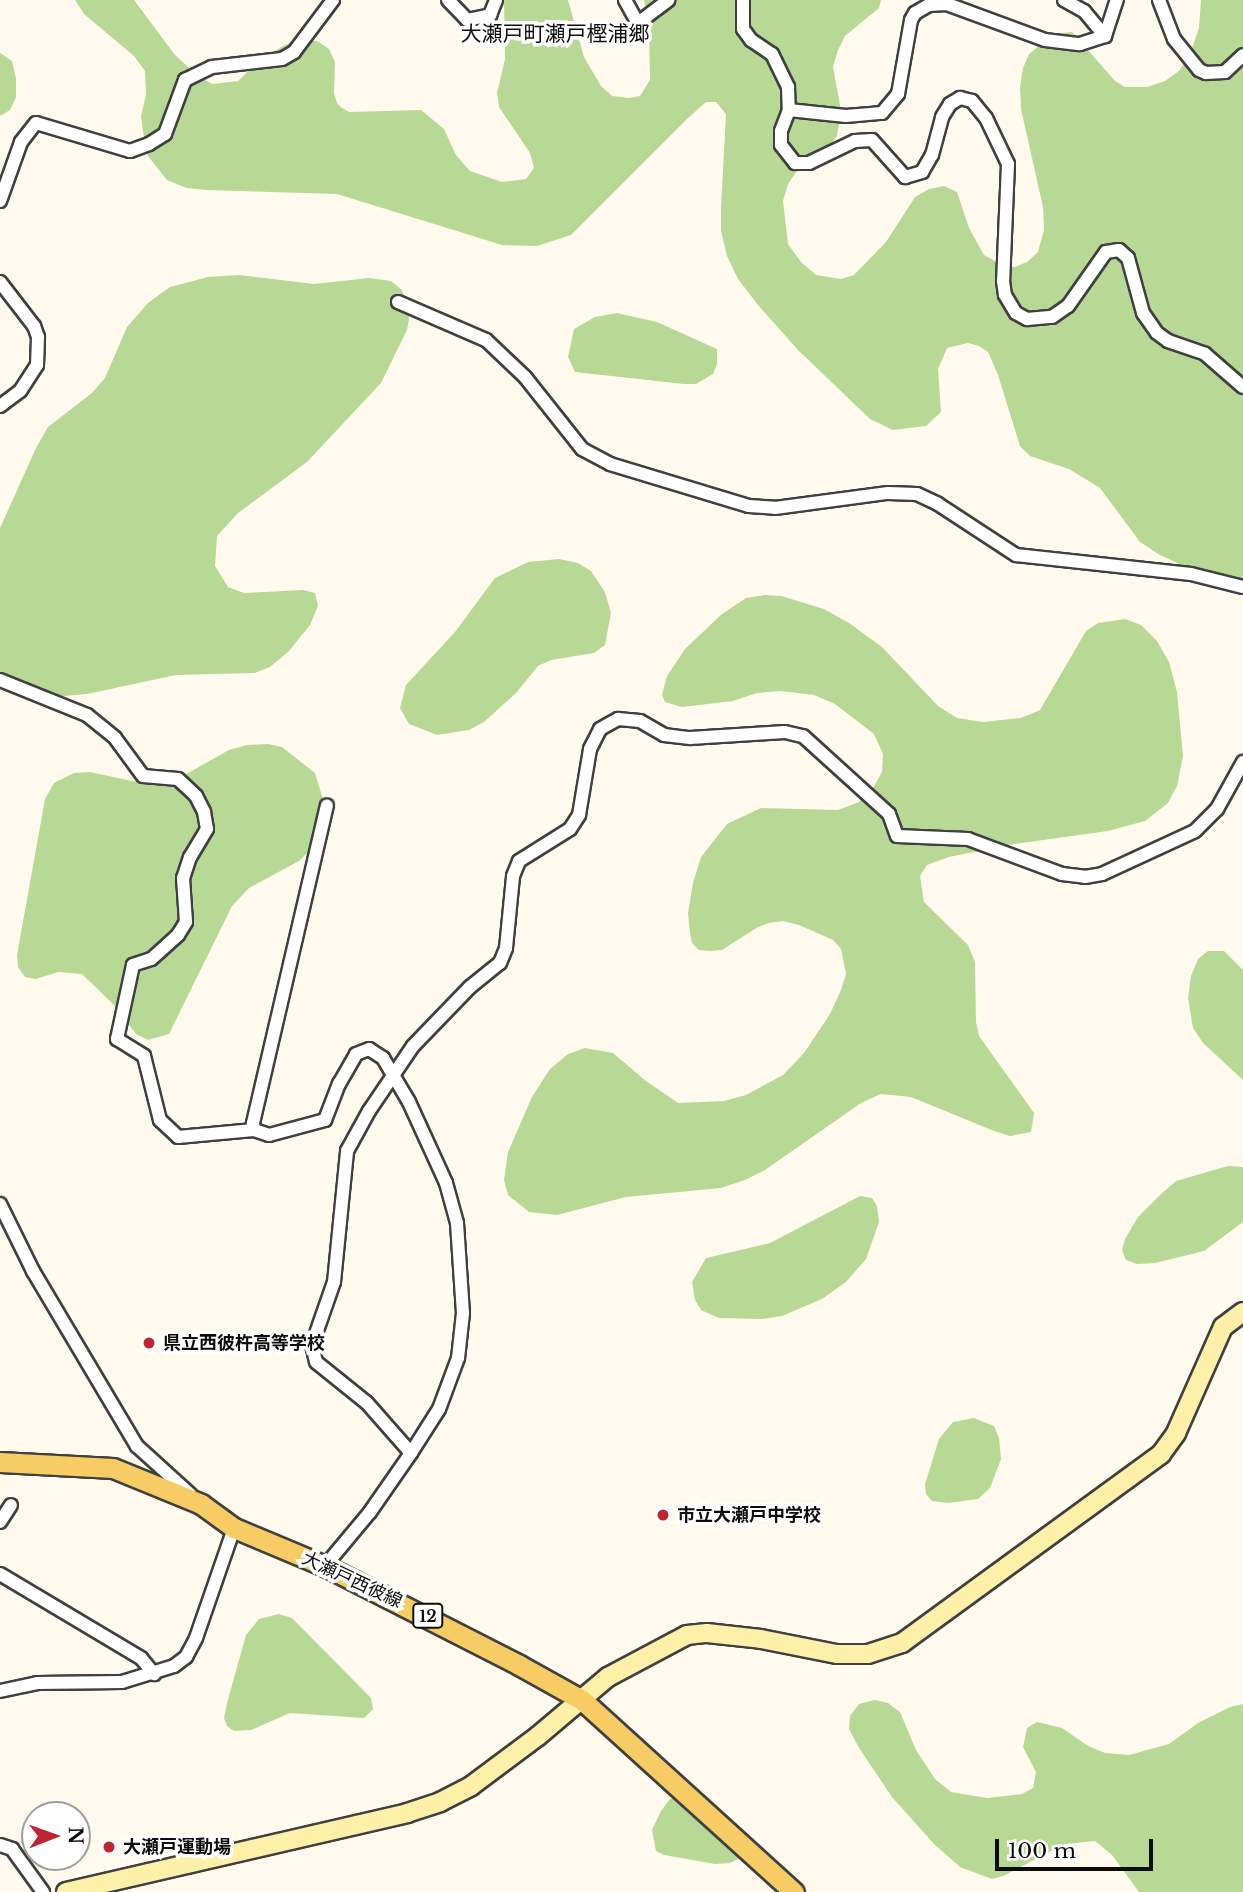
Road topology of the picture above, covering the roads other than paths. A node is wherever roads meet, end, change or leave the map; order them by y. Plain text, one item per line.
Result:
1 (333, 0) edge
2 (448, 0) edge
3 (496, 0) edge
4 (625, 0) edge
5 (668, 0) edge
6 (743, 0) edge
7 (1064, 0) edge
8 (1117, 0) edge
9 (1158, 0) edge
10 (1105, 36) junction
11 (1243, 55) edge
12 (789, 110) junction
13 (0, 201) edge
14 (0, 282) edge
15 (398, 302) dead end
16 (1243, 387) edge
17 (0, 406) edge
18 (1243, 587) edge
19 (0, 680) edge
20 (1243, 761) edge
21 (327, 804) dead end
22 (395, 1076) junction
23 (254, 1130) junction
24 (0, 1204) edge
25 (1243, 1312) edge
26 (411, 1453) junction
27 (0, 1462) edge
28 (201, 1504) junction
29 (11, 1505) dead end
30 (0, 1522) edge
31 (234, 1528) junction
32 (325, 1566) junction
33 (0, 1574) edge
34 (153, 1674) junction
35 (0, 1690) edge
36 (582, 1700) junction
37 (0, 1845) edge
38 (43, 1892) edge
39 (66, 1892) edge
40 (794, 1892) edge

1 - 13 street
2 - 3 street
4 - 5 street
6 - 12 street
7 - 10 street
8 - 10 street
9 - 11 street
10 - 12 street
12 - 16 street
14 - 17 street
15 - 18 street
19 - 23 street
20 - 22 street
21 - 23 street
22 - 23 street
22 - 26 street
22 - 26 street
24 - 28 street
25 - 36 street
26 - 32 street
27 - 28 main road, 大瀬戸西彼線 / 12
28 - 31 main road, 大瀬戸西彼線 / 12
29 - 30 street
31 - 32 main road, 大瀬戸西彼線 / 12
31 - 34 street
32 - 36 main road, 大瀬戸西彼線 / 12
33 - 34 street
34 - 35 street
36 - 39 street
36 - 40 main road, 大瀬戸西彼線 / 12
37 - 38 street

